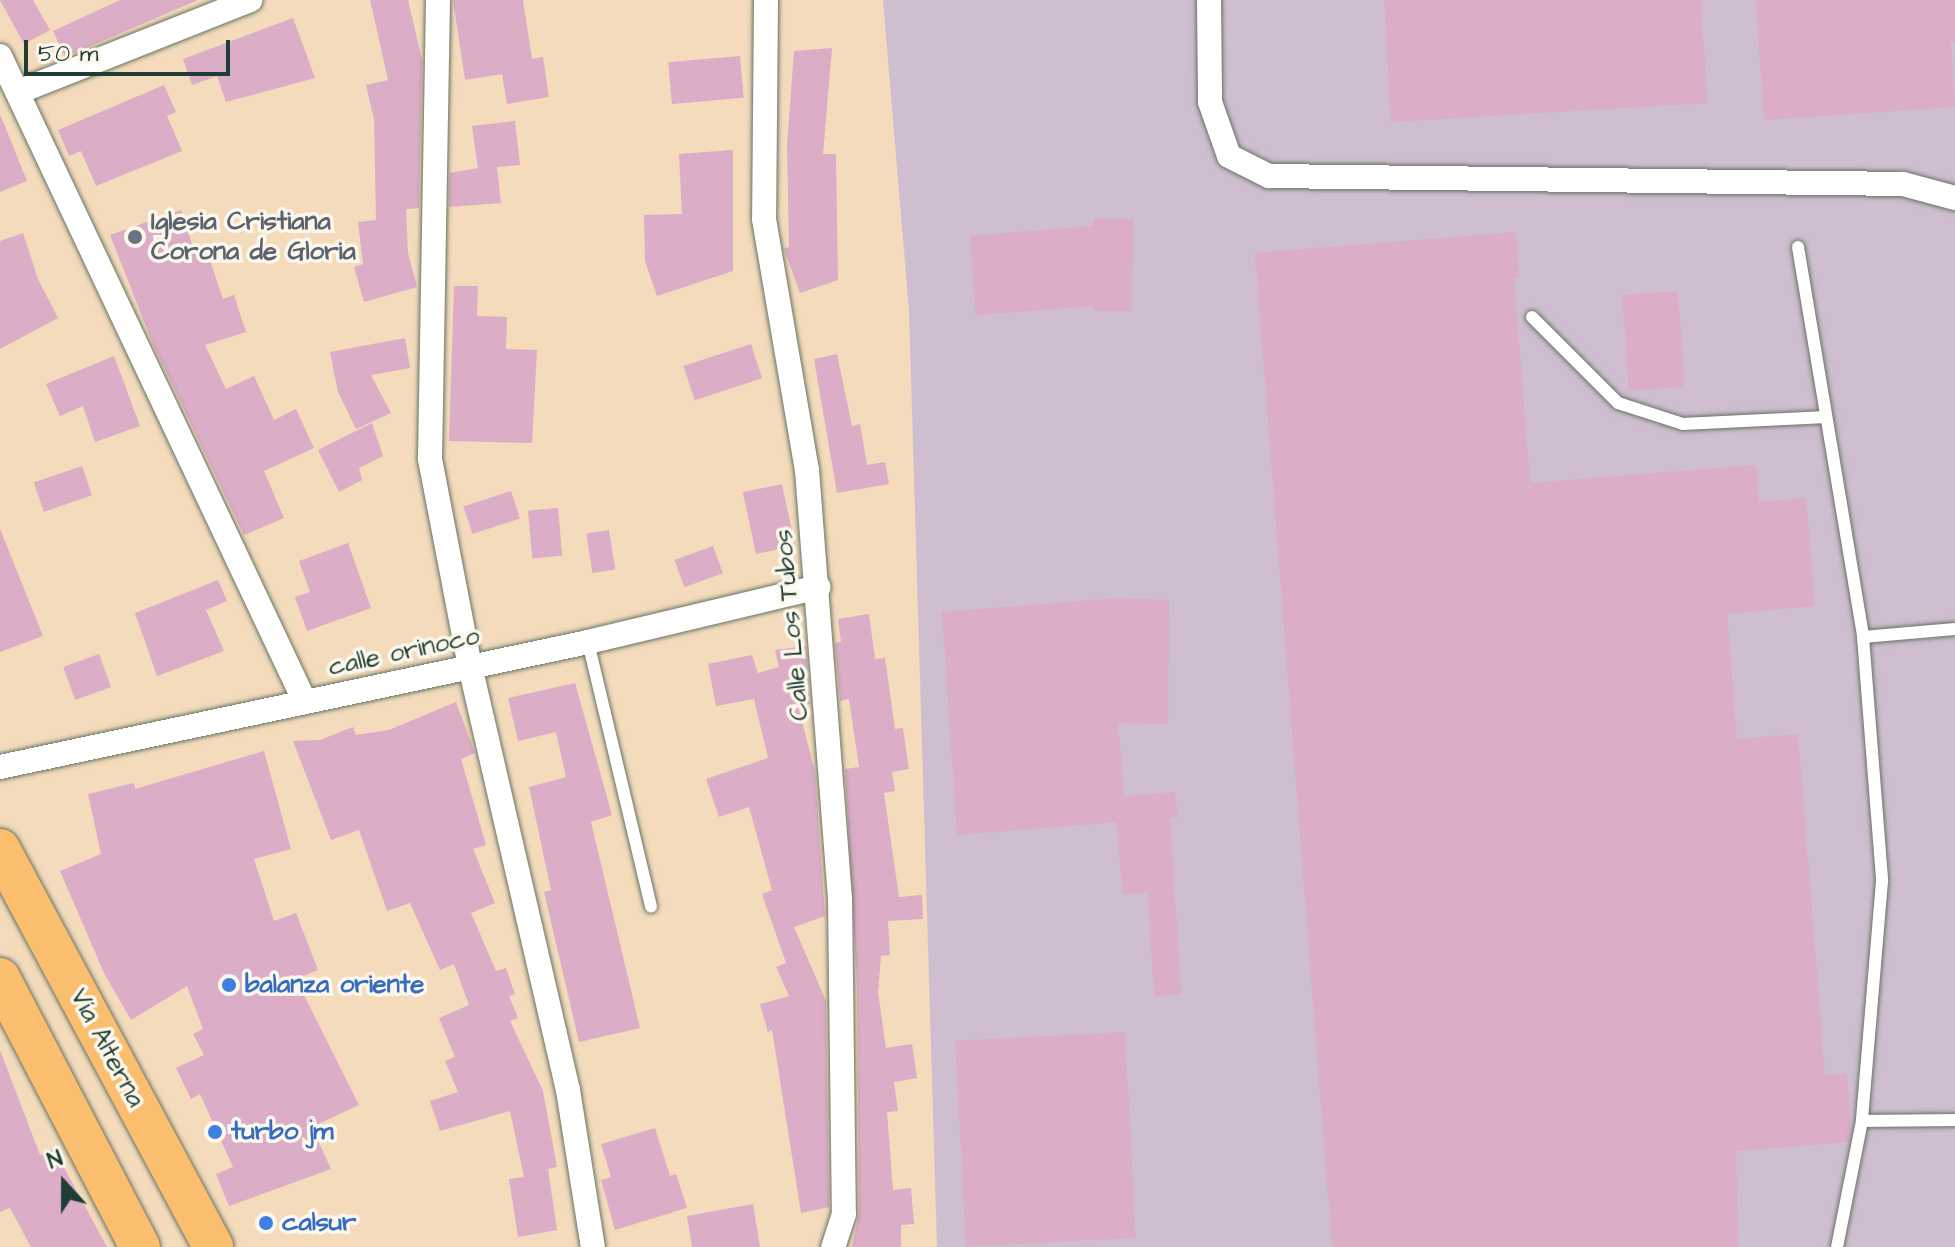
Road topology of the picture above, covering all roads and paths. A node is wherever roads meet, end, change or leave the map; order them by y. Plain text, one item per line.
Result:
1 (250, 0) edge
2 (438, 0) edge
3 (766, 0) edge
4 (1209, 0) edge
5 (0, 56) edge
6 (18, 92) junction
7 (1955, 198) edge
8 (1798, 247) dead end
9 (1532, 317) dead end
10 (1826, 417) junction
11 (819, 587) junction
12 (1955, 629) edge
13 (1863, 637) junction
14 (588, 642) junction
15 (470, 666) junction
16 (305, 702) junction
17 (0, 767) edge
18 (0, 849) edge
19 (651, 907) dead end
20 (0, 978) edge
21 (1955, 1120) edge
22 (1862, 1121) junction
23 (140, 1247) edge
24 (213, 1247) edge
25 (593, 1247) edge
26 (833, 1247) edge
27 (1837, 1247) edge

1 - 6 street
2 - 15 street
3 - 11 street, Calle Los Tubos
4 - 7 street
5 - 6 street
6 - 16 street
8 - 10 lane
9 - 10 lane
10 - 13 lane
11 - 14 street, calle orinoco
11 - 26 street, Calle Los Tubos
12 - 13 lane
13 - 22 lane
14 - 15 street, calle orinoco
14 - 19 lane
15 - 16 street, calle orinoco
15 - 25 street
16 - 17 street, calle orinoco
18 - 24 highway, Vía Alterna
20 - 23 highway
21 - 22 lane
22 - 27 lane

